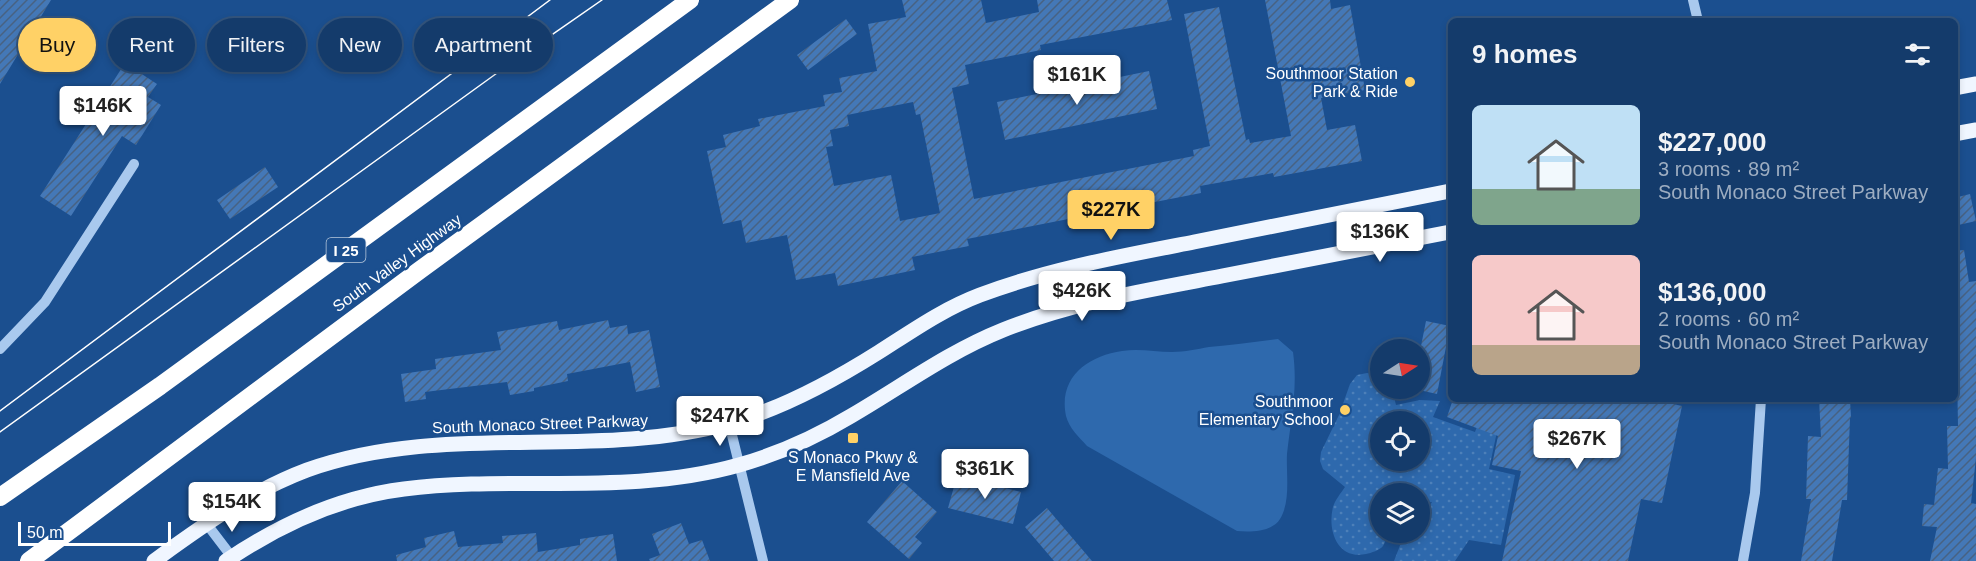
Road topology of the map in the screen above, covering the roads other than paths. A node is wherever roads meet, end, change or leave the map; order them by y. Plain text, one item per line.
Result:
1 (690, 0) edge
2 (790, 0) edge
3 (1694, 0) edge
4 (1697, 18) edge
5 (1976, 84) edge
6 (1958, 87) edge
7 (1976, 130) edge
8 (1958, 133) edge
9 (134, 164) dead end
10 (1448, 191) edge
11 (1448, 232) edge
12 (0, 349) edge
13 (1761, 402) edge
14 (729, 423) junction
15 (738, 465) junction
16 (0, 497) edge
17 (206, 523) junction
18 (231, 560) edge
19 (29, 561) edge
20 (154, 561) edge
21 (763, 561) edge
22 (1743, 561) edge

1 - 16 highway, I 25
2 - 19 highway, South Valley Highway
3 - 4 street
5 - 6 main road
7 - 8 main road
9 - 12 street
10 - 14 main road, South Monaco Street Parkway
11 - 15 main road
13 - 22 street
14 - 15 street
14 - 17 main road, South Monaco Street Parkway
15 - 18 main road
15 - 21 street
17 - 18 street
17 - 20 main road, South Monaco Street Parkway

